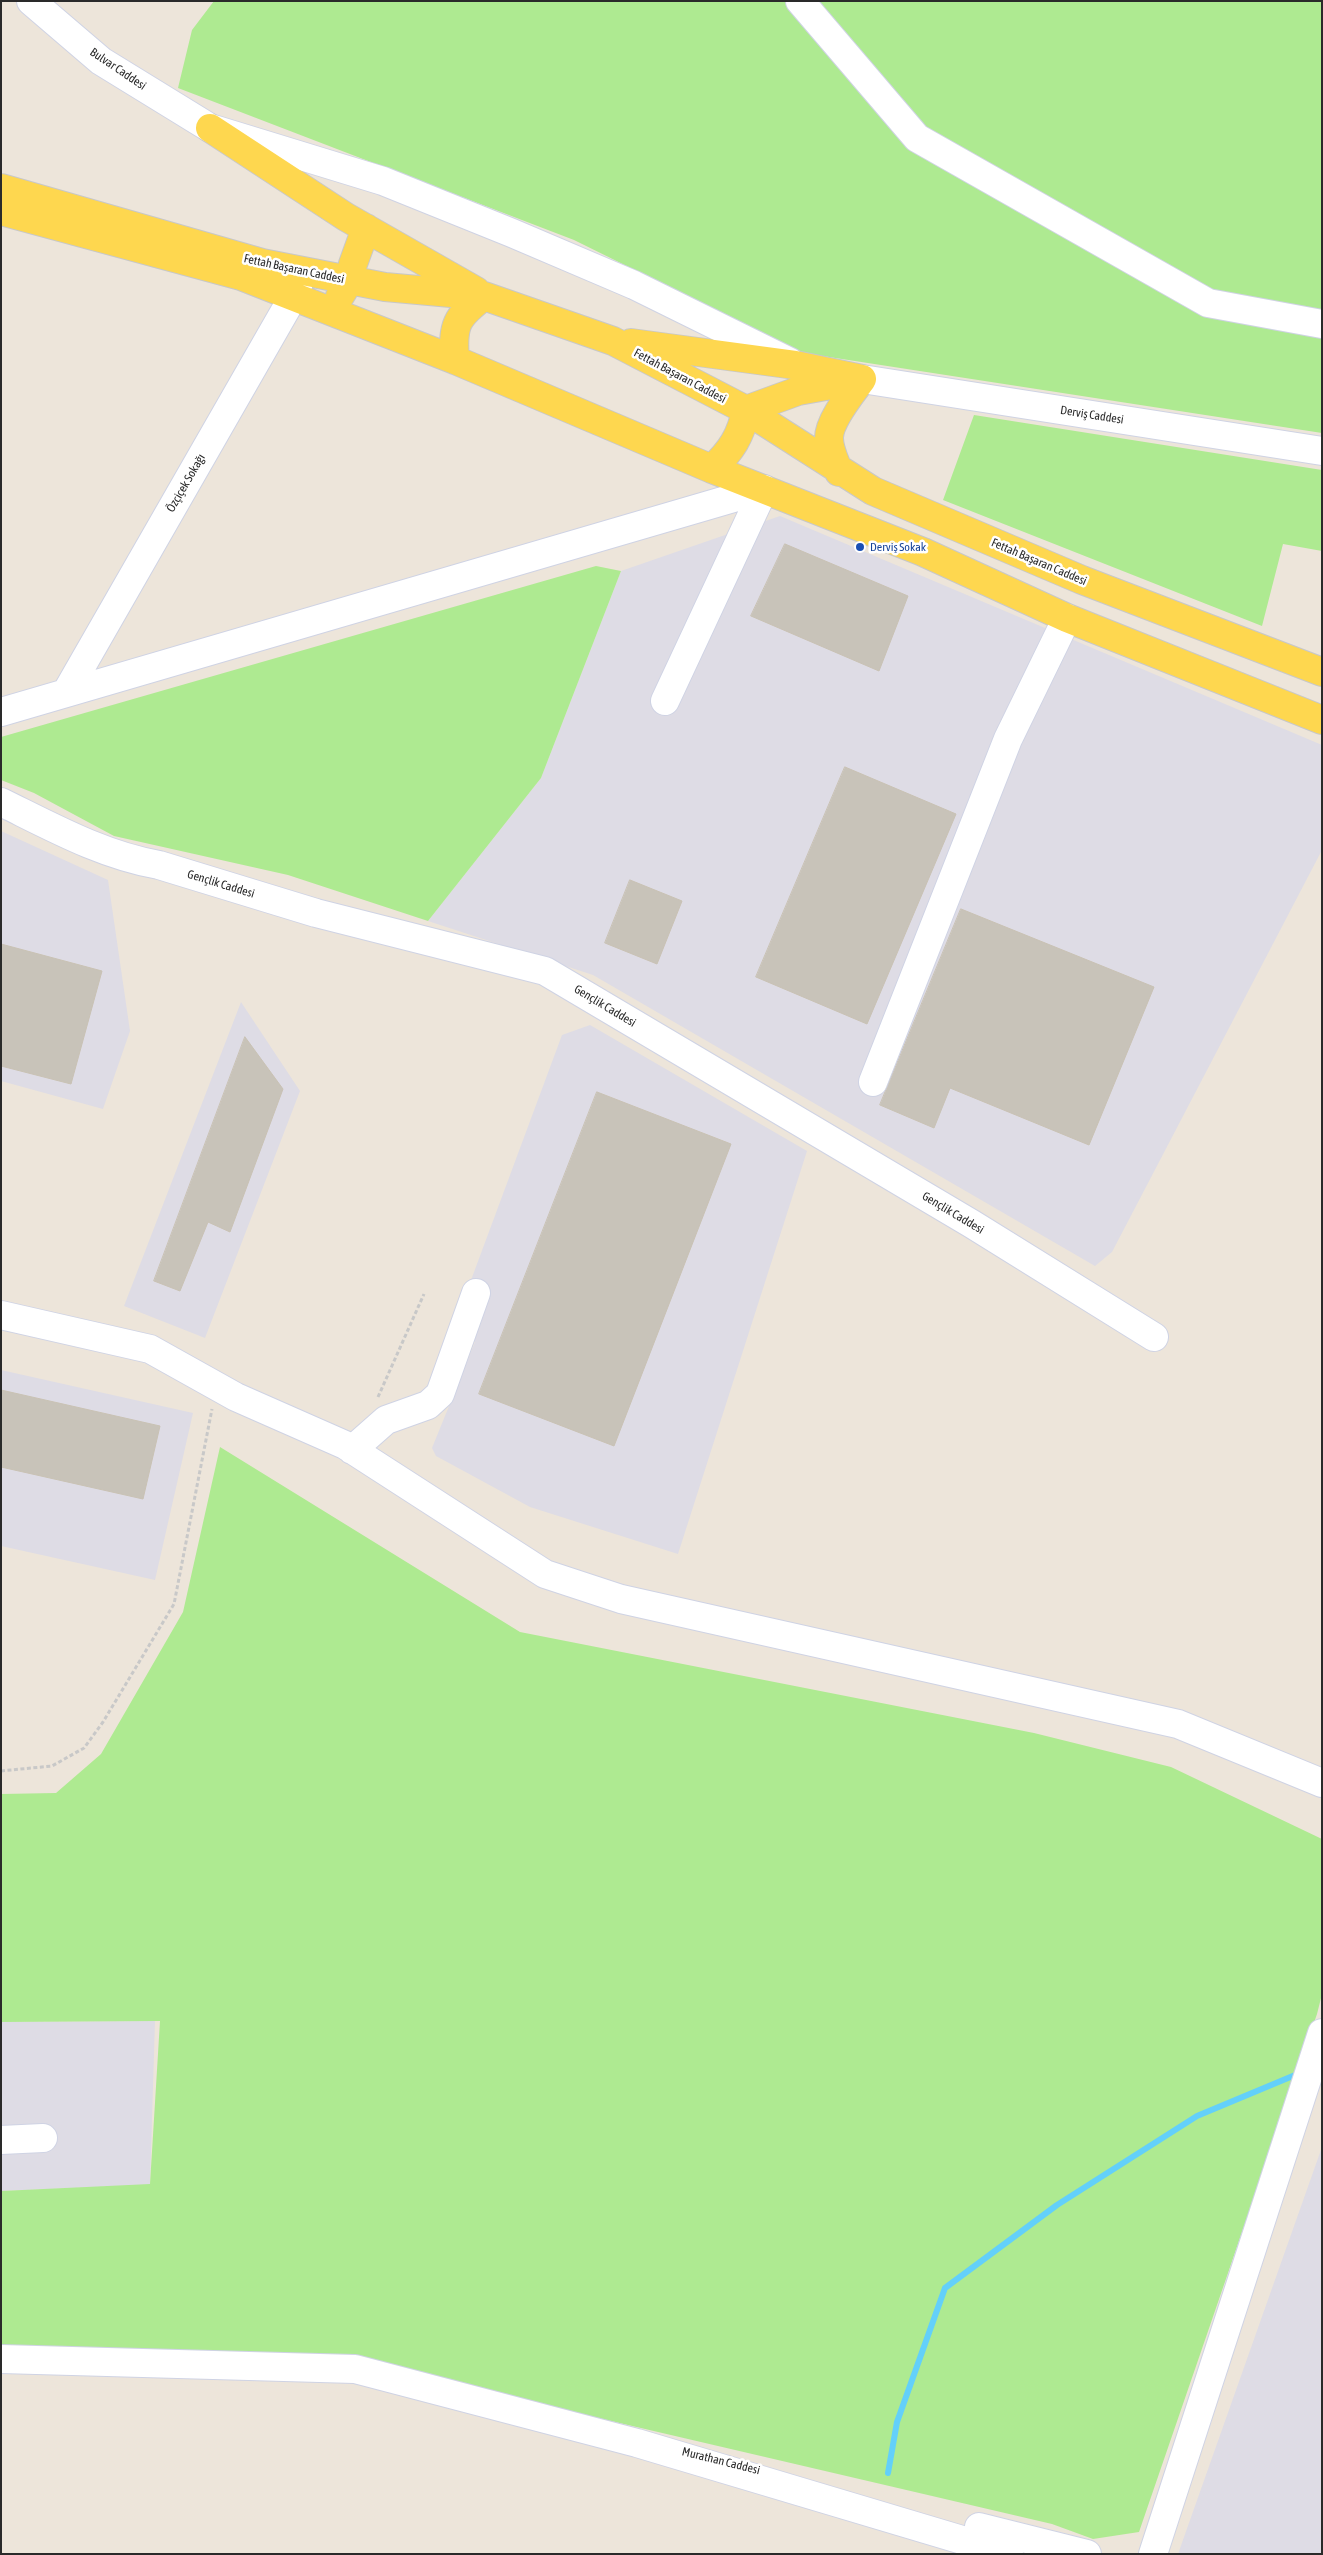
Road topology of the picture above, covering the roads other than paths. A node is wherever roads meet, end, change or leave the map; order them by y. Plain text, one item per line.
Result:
1 (31, 1) edge
2 (800, 1) edge
3 (210, 128) junction
4 (1, 188) edge
5 (1, 211) edge
6 (366, 228) junction
7 (304, 272) junction
8 (349, 281) junction
9 (484, 296) junction
10 (293, 297) junction
11 (330, 311) junction
12 (1322, 324) edge
13 (613, 341) junction
14 (455, 360) junction
15 (795, 365) junction
16 (862, 379) junction
17 (746, 410) junction
18 (1322, 451) edge
19 (712, 468) junction
20 (839, 472) junction
21 (764, 489) junction
22 (1067, 618) junction
23 (1322, 672) edge
24 (66, 693) junction
25 (665, 701) dead end
26 (1, 712) edge
27 (1322, 720) edge
28 (1, 802) edge
29 (873, 1082) dead end
30 (476, 1293) dead end
31 (1, 1315) edge
32 (1154, 1338) dead end
33 (352, 1450) junction
34 (1322, 1783) edge
35 (1322, 2033) edge
36 (43, 2138) dead end
37 (1, 2140) edge
38 (1, 2359) edge
39 (355, 2369) junction
40 (1009, 2554) edge
41 (1087, 2554) edge
42 (1153, 2554) edge

1 - 3 street, Bulvar Caddesi
2 - 12 street
3 - 6 main road
3 - 15 street, Bulvar Caddesi
4 - 7 main road, Fettah Başaran Caddesi
5 - 10 main road, Fettah Başaran Caddesi
6 - 8 main road
6 - 9 main road
7 - 8 main road, Fettah Başaran Caddesi
7 - 10 street, Özçiçek Sokağı
8 - 9 main road, Fettah Başaran Caddesi
8 - 11 main road
9 - 13 main road, Fettah Başaran Caddesi
9 - 14 main road
10 - 11 main road, Fettah Başaran Caddesi
10 - 24 street, Özçiçek Sokağı
11 - 14 main road, Fettah Başaran Caddesi
13 - 15 main road
13 - 17 main road, Fettah Başaran Caddesi
14 - 19 main road, Fettah Başaran Caddesi
15 - 16 main road
16 - 17 main road
16 - 18 street, Derviş Caddesi
16 - 20 main road
17 - 19 main road
17 - 20 main road, Fettah Başaran Caddesi
19 - 21 main road, Fettah Başaran Caddesi
20 - 23 main road, Fettah Başaran Caddesi
21 - 22 main road, Fettah Başaran Caddesi
21 - 24 street
21 - 25 street
22 - 27 main road, Fettah Başaran Caddesi
22 - 29 street
24 - 26 street
28 - 32 street, Gençlik Caddesi
30 - 33 street
31 - 33 street
33 - 34 street
35 - 42 street
36 - 37 street
38 - 39 street
39 - 40 street
39 - 41 street, Murathan Caddesi

